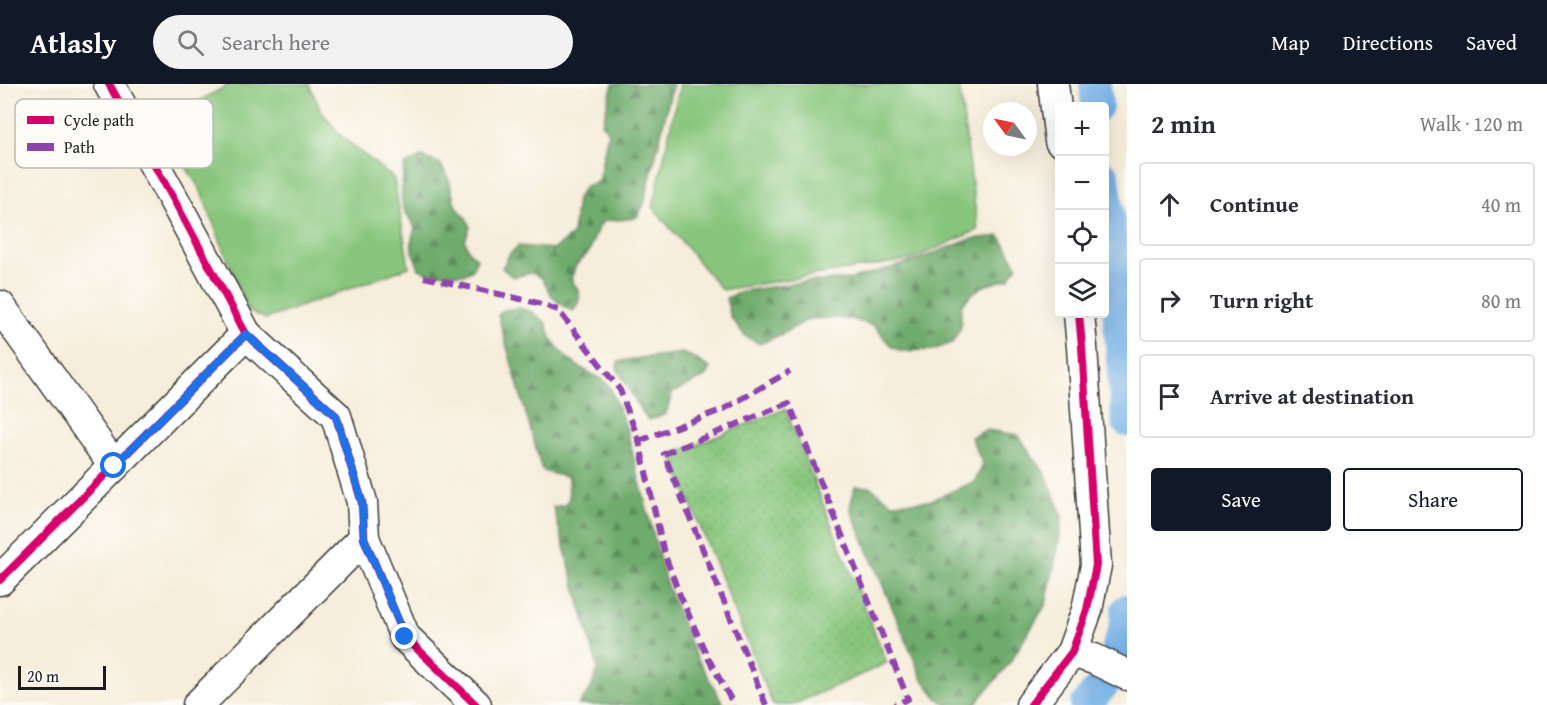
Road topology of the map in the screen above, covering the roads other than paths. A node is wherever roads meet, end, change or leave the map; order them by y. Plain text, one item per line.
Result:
1 (109, 84) edge
2 (1053, 84) edge
3 (117, 99) edge
4 (1055, 103) edge
5 (156, 168) edge
6 (0, 306) edge
7 (1078, 318) edge
8 (246, 334) junction
9 (114, 466) junction
10 (364, 538) junction
11 (0, 580) edge
12 (1083, 656) junction
13 (1127, 675) edge
14 (198, 705) edge
15 (476, 705) edge
16 (1031, 705) edge

1 - 3 street
2 - 4 street
5 - 8 street
6 - 9 street
7 - 12 street
8 - 9 street
8 - 10 street
9 - 11 street
10 - 14 street
10 - 15 street
12 - 13 street
12 - 16 street

